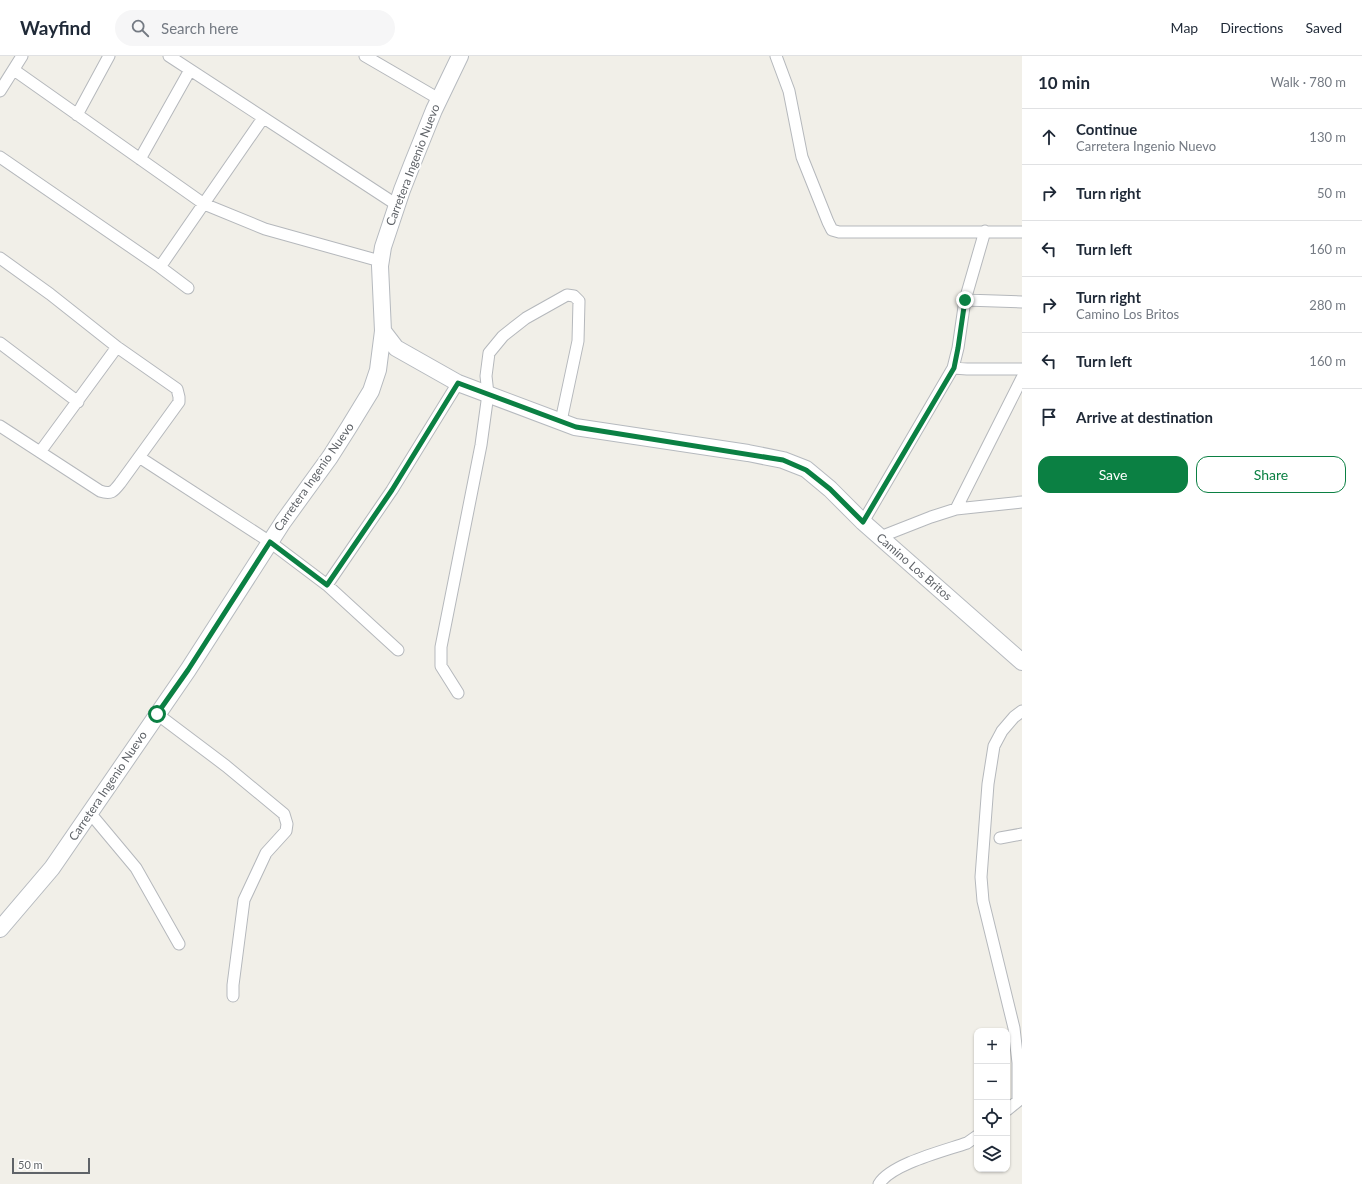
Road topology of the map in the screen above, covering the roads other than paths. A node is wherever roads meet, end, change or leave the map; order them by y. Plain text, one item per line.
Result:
1 (22, 56) edge
2 (109, 56) edge
3 (169, 56) edge
4 (365, 56) edge
5 (460, 56) edge
6 (776, 56) edge
7 (14, 70) junction
8 (190, 70) junction
9 (0, 91) edge
10 (439, 99) junction
11 (77, 115) junction
12 (263, 118) junction
13 (0, 157) edge
14 (140, 159) junction
15 (204, 204) junction
16 (397, 205) junction
17 (985, 231) junction
18 (1022, 232) edge
19 (0, 258) edge
20 (380, 261) junction
21 (160, 267) junction
22 (188, 288) dead end
23 (965, 300) junction
24 (1022, 302) edge
25 (383, 330) junction
26 (0, 343) edge
27 (117, 347) junction
28 (954, 368) junction
29 (1022, 369) edge
30 (1022, 378) edge
31 (458, 383) junction
32 (488, 394) junction
33 (78, 402) junction
34 (561, 421) junction
35 (0, 426) edge
36 (40, 452) junction
37 (139, 457) junction
38 (1022, 502) edge
39 (956, 509) junction
40 (863, 522) junction
41 (880, 537) junction
42 (270, 542) junction
43 (327, 585) junction
44 (398, 650) dead end
45 (1022, 662) edge
46 (458, 693) dead end
47 (1022, 711) edge
48 (157, 714) junction
49 (90, 813) junction
50 (1022, 834) edge
51 (1000, 838) dead end
52 (0, 929) edge
53 (179, 944) dead end
54 (234, 996) dead end
55 (1020, 1102) edge
56 (1010, 1108) edge
57 (974, 1138) edge
58 (879, 1184) edge

1 - 7 street
2 - 11 street
3 - 8 street
4 - 10 street
5 - 10 street, Carretera Ingenio Nuevo
6 - 17 street
7 - 9 street
7 - 11 street
8 - 12 street
8 - 14 street
10 - 16 street, Carretera Ingenio Nuevo
11 - 14 street
12 - 15 street
12 - 16 street
13 - 21 street
14 - 15 street
15 - 20 street
15 - 21 street
16 - 20 street, Carretera Ingenio Nuevo
17 - 18 street
17 - 23 street
19 - 27 street
20 - 25 street, Carretera Ingenio Nuevo
21 - 22 street
23 - 24 street
23 - 28 street
25 - 31 street, Camino Los Britos
25 - 42 street, Carretera Ingenio Nuevo
26 - 33 street
27 - 33 street
27 - 37 street
28 - 29 street
28 - 40 street
30 - 39 street
31 - 32 street, Camino Los Britos
31 - 43 street
32 - 34 street, Camino Los Britos
32 - 34 street
32 - 46 street
33 - 36 street
34 - 40 street, Camino Los Britos
35 - 36 street
36 - 37 street
37 - 42 street
38 - 39 street
39 - 41 street
40 - 41 street, Camino Los Britos
41 - 45 street, Camino Los Britos
42 - 43 street
42 - 48 street, Carretera Ingenio Nuevo
43 - 44 street
47 - 55 street
48 - 49 street, Carretera Ingenio Nuevo
48 - 54 street
49 - 52 street, Carretera Ingenio Nuevo
49 - 53 street
50 - 51 street
55 - 56 street
57 - 58 street

